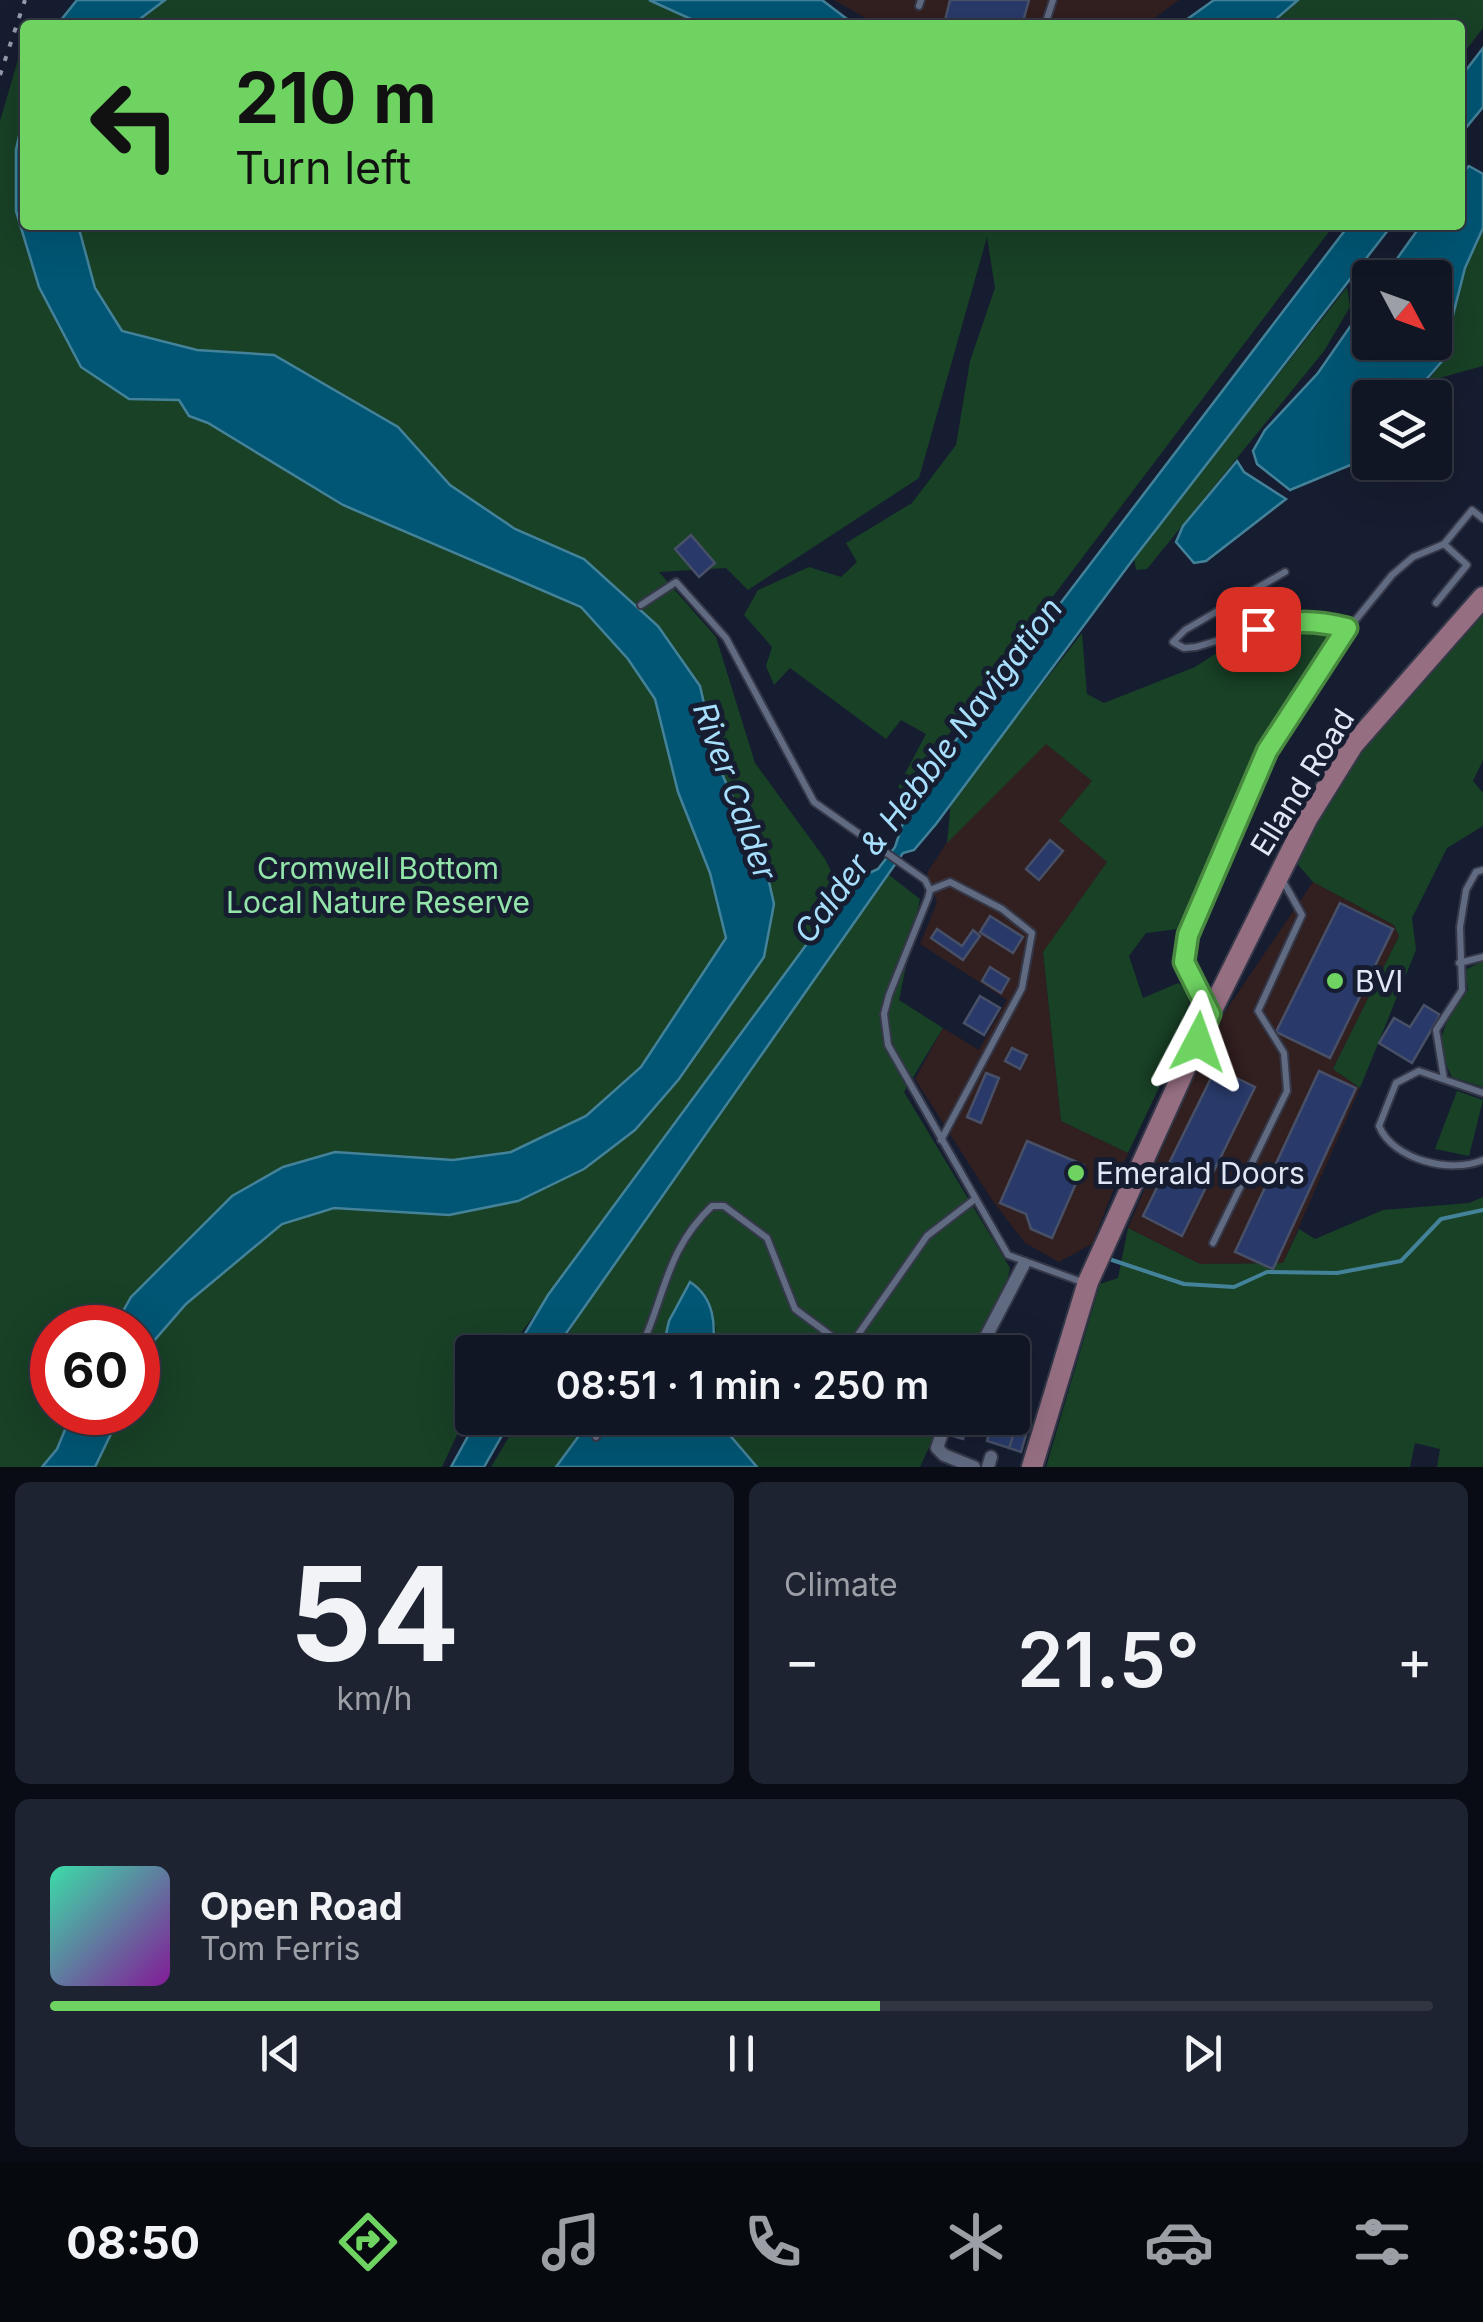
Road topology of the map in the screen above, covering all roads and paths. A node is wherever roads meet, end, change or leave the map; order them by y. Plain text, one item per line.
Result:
1 (1483, 520) edge
2 (1444, 544) junction
3 (1285, 572) dead end
4 (1483, 598) edge
5 (1436, 602) dead end
6 (641, 606) dead end
7 (1347, 628) junction
8 (1483, 870) edge
9 (1279, 876) junction
10 (930, 890) junction
11 (1483, 957) edge
12 (1459, 964) junction
13 (1210, 1014) junction
14 (1444, 1079) junction
15 (1483, 1093) edge
16 (942, 1140) junction
17 (1483, 1160) edge
18 (975, 1199) junction
19 (1213, 1243) dead end
20 (1024, 1264) junction
21 (1088, 1282) junction
22 (647, 1335) edge
23 (827, 1335) edge
24 (858, 1335) edge
25 (987, 1335) edge
26 (942, 1435) edge
27 (974, 1467) edge
28 (1032, 1467) edge

1 - 2 lane
2 - 5 lane
2 - 7 lane
3 - 7 lane
4 - 9 main road, Elland Road
6 - 10 lane
7 - 13 lane
8 - 12 lane
9 - 13 main road, Elland Road
9 - 19 lane
10 - 16 lane
10 - 16 lane
11 - 12 lane
12 - 14 lane
13 - 21 main road, Elland Road
14 - 15 lane
14 - 17 lane
16 - 18 lane
18 - 20 lane
18 - 24 lane
20 - 21 lane
20 - 25 street
21 - 28 main road, Elland Road
22 - 23 lane
26 - 27 street

